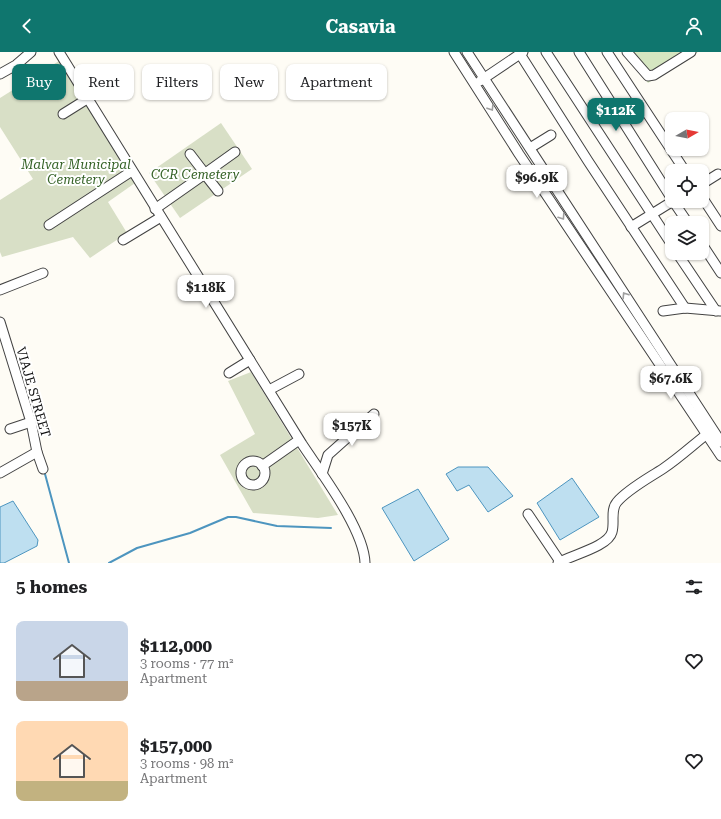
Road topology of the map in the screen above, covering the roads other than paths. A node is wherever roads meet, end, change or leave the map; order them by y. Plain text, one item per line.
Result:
1 (31, 52) edge
2 (454, 52) edge
3 (467, 52) edge
4 (546, 52) edge
5 (579, 52) edge
6 (606, 52) edge
7 (627, 52) edge
8 (691, 52) edge
9 (61, 53) edge
10 (516, 54) edge
11 (0, 74) edge
12 (74, 76) edge
13 (485, 78) junction
14 (476, 84) junction
15 (85, 100) edge
16 (88, 100) edge
17 (63, 114) dead end
18 (551, 134) dead end
19 (530, 148) junction
20 (235, 152) dead end
21 (190, 154) dead end
22 (680, 164) edge
23 (132, 171) junction
24 (205, 174) junction
25 (720, 176) edge
26 (709, 181) edge
27 (665, 188) edge
28 (218, 191) dead end
29 (665, 206) edge
30 (709, 208) edge
31 (155, 209) junction
32 (651, 214) junction
33 (161, 217) junction
34 (49, 225) dead end
35 (631, 226) junction
36 (721, 226) edge
37 (665, 235) edge
38 (123, 240) dead end
39 (709, 255) edge
40 (682, 260) edge
41 (43, 273) dead end
42 (721, 273) edge
43 (0, 290) edge
44 (685, 308) junction
45 (663, 311) dead end
46 (719, 311) edge
47 (0, 322) edge
48 (250, 360) junction
49 (229, 374) dead end
50 (299, 374) dead end
51 (269, 390) junction
52 (374, 414) dead end
53 (31, 422) junction
54 (10, 429) dead end
55 (714, 431) edge
56 (301, 442) junction
57 (721, 442) edge
58 (37, 452) junction
59 (721, 456) edge
60 (263, 467) dead end
61 (43, 469) dead end
62 (0, 473) edge
63 (322, 474) junction
64 (528, 514) dead end
65 (560, 562) edge
66 (365, 563) edge

1 - 11 street
2 - 14 street
3 - 13 street
4 - 32 street
5 - 27 street
6 - 22 street
7 - 8 street
9 - 12 street
10 - 13 street
10 - 35 street
13 - 14 street
13 - 19 street
14 -> 55 street
15 - 17 street
16 - 23 street
18 - 19 street
55 -> 19 street
20 - 24 street
21 - 24 street
23 - 31 street
23 - 34 street
24 - 28 street
24 - 31 street
25 - 26 street
29 - 32 street
30 - 36 street
31 - 33 street
32 - 35 street
32 - 37 street
33 - 38 street
33 - 48 street
35 - 44 street
39 - 42 street
40 - 46 street
41 - 43 street
44 - 45 street
44 - 46 street
47 - 53 street, VIAJE STREET
48 - 49 street
48 - 51 street
50 - 51 street
51 - 56 street
52 - 63 street
53 - 54 street
53 - 58 street, VIAJE STREET
55 - 57 street
55 - 59 street
55 - 65 street
56 - 60 street
56 - 63 street
58 - 61 street, VIAJE STREET
58 - 62 street
63 - 66 street
64 - 65 street

